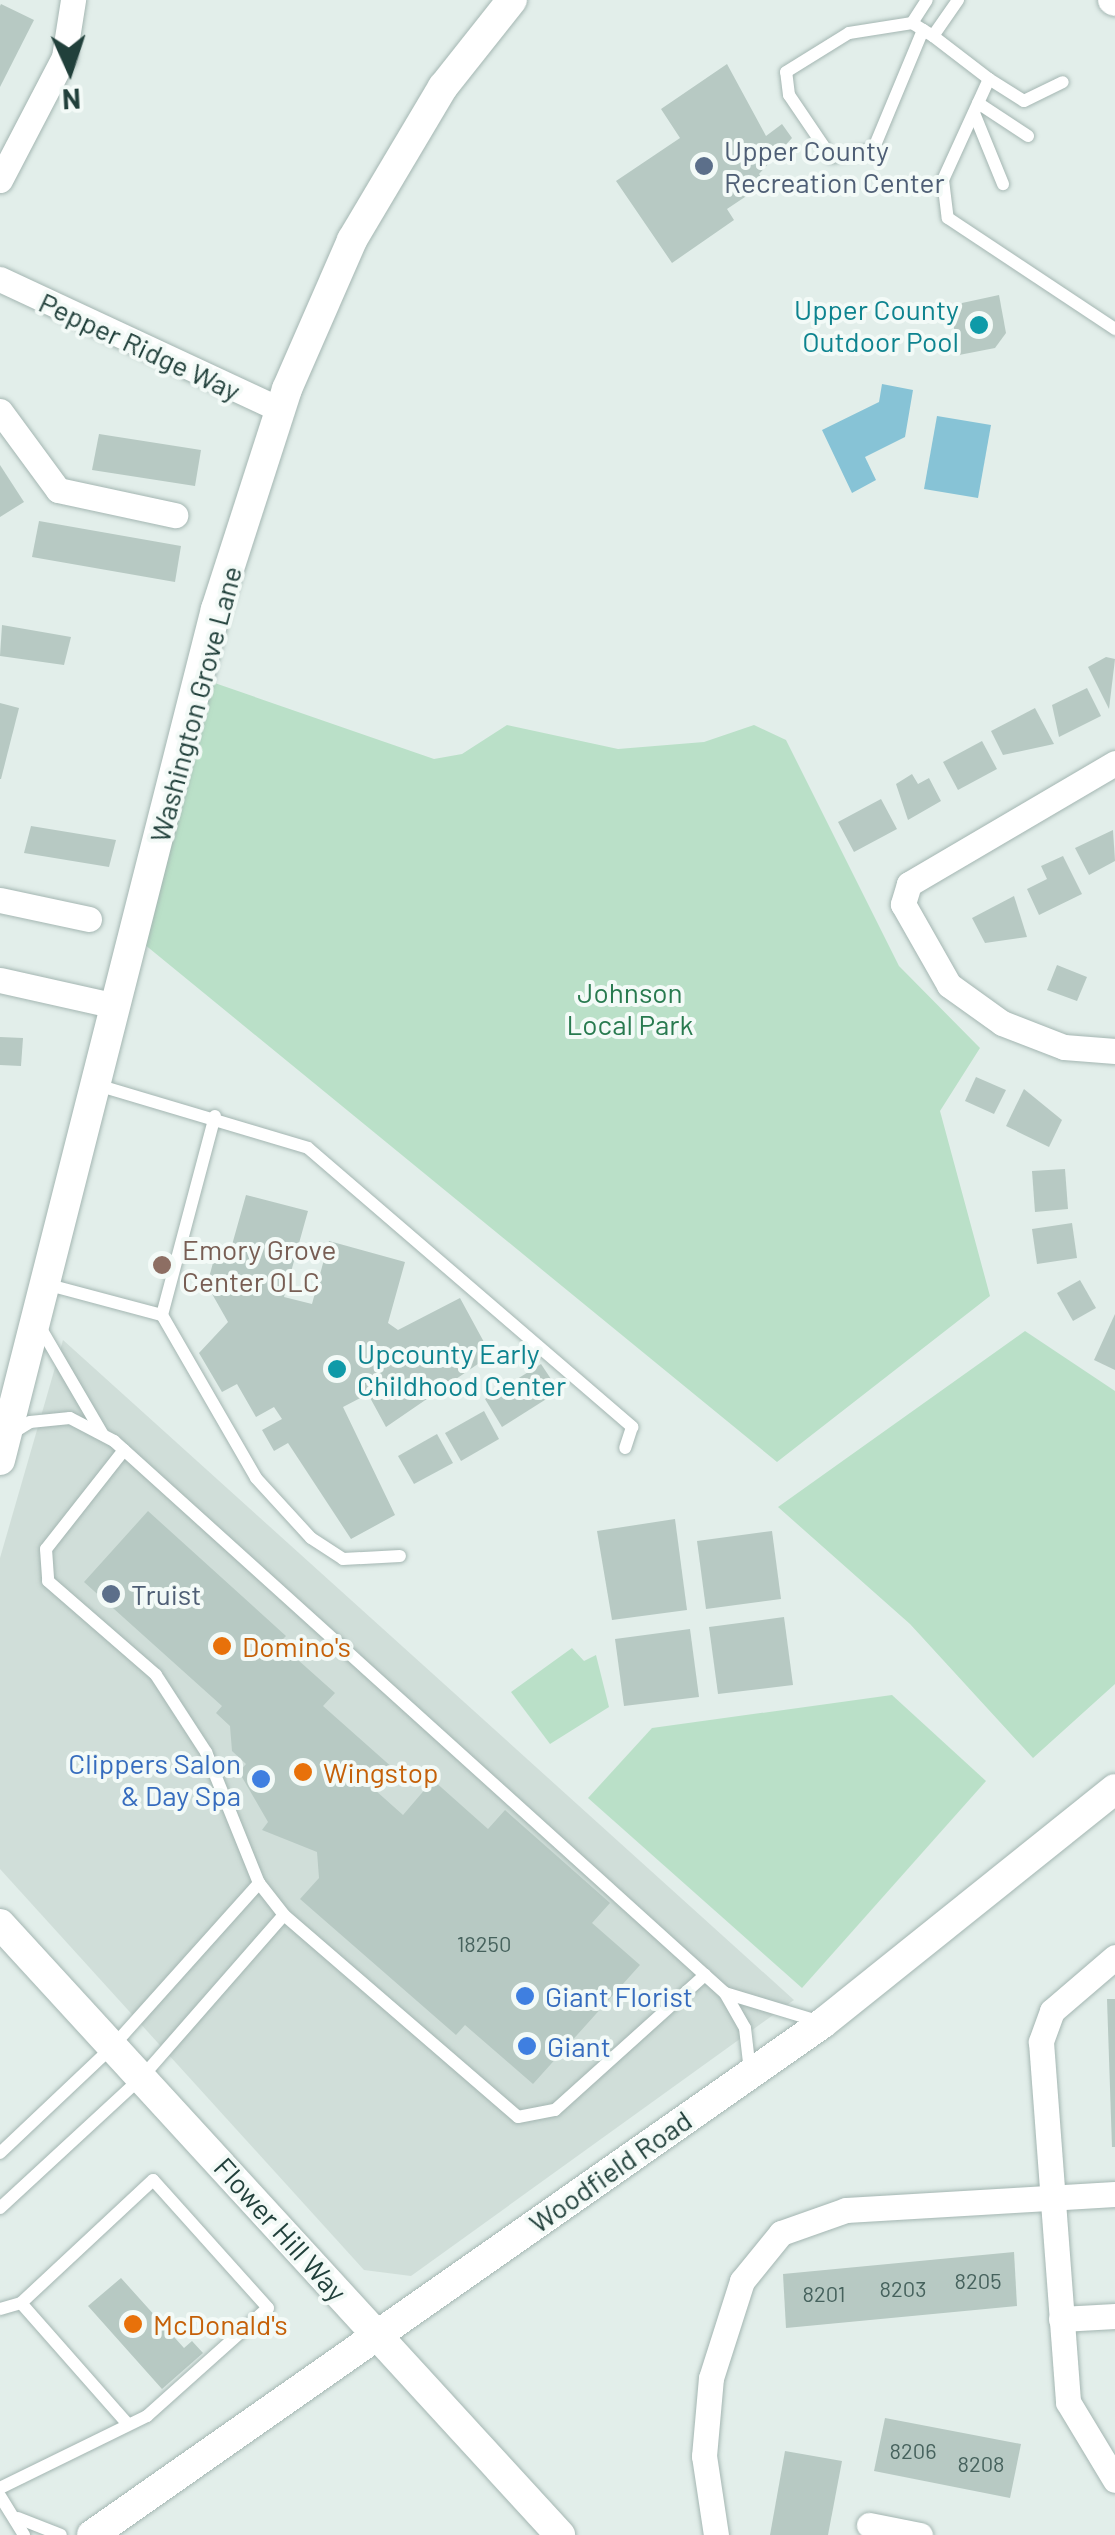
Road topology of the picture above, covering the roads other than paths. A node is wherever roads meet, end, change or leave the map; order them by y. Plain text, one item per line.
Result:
1 (73, 0) edge
2 (512, 0) edge
3 (927, 0) edge
4 (958, 0) edge
5 (923, 30) junction
6 (989, 78) junction
7 (1064, 82) dead end
8 (976, 108) junction
9 (1028, 136) dead end
10 (0, 180) edge
11 (1002, 184) dead end
12 (0, 279) edge
13 (1115, 329) edge
14 (280, 410) junction
15 (0, 411) edge
16 (175, 515) dead end
17 (1115, 763) edge
18 (0, 900) edge
19 (89, 919) dead end
20 (0, 980) edge
21 (116, 1006) junction
22 (1115, 1051) edge
23 (1115, 1062) edge
24 (97, 1084) junction
25 (214, 1116) junction
26 (49, 1286) junction
27 (162, 1315) junction
28 (39, 1326) junction
29 (102, 1433) junction
30 (3, 1448) edge
31 (625, 1448) dead end
32 (124, 1450) junction
33 (400, 1556) dead end
34 (1115, 1789) edge
35 (259, 1884) junction
36 (284, 1915) junction
37 (0, 1924) edge
38 (1115, 1957) edge
39 (704, 1975) junction
40 (726, 1993) junction
41 (824, 2022) junction
42 (113, 2046) junction
43 (751, 2073) junction
44 (142, 2078) junction
45 (0, 2153) edge
46 (1115, 2194) edge
47 (1051, 2198) junction
48 (0, 2208) edge
49 (20, 2303) junction
50 (0, 2309) edge
51 (1115, 2316) edge
52 (1062, 2320) junction
53 (376, 2334) junction
54 (126, 2422) junction
55 (1115, 2480) edge
56 (0, 2488) edge
57 (0, 2496) edge
58 (18, 2518) junction
59 (869, 2526) dead end
60 (24, 2535) edge
61 (61, 2535) edge
62 (92, 2535) edge
63 (560, 2535) edge
64 (716, 2535) edge
65 (920, 2535) edge

1 - 10 street
2 - 14 street, Washington Grove Lane
3 - 5 lane
4 - 5 lane
5 - 5 lane
5 - 6 lane
6 - 7 lane
6 - 8 lane
8 - 9 lane
8 - 11 lane
8 - 13 lane
12 - 14 street, Pepper Ridge Way
14 - 21 street, Washington Grove Lane
15 - 16 street
17 - 22 street
18 - 19 street
20 - 21 street
21 - 24 street, Washington Grove Lane
22 - 23 street
24 - 25 lane
24 - 26 street, Washington Grove Lane
25 - 27 lane
25 - 31 lane
26 - 27 lane
26 - 28 street, Washington Grove Lane
27 - 33 lane
28 - 29 lane
28 - 30 street, Washington Grove Lane
29 - 30 lane
29 - 32 lane
32 - 35 lane
32 - 39 lane
34 - 41 street, Woodfield Road
35 - 36 lane
35 - 42 lane
36 - 39 lane
36 - 44 lane
37 - 42 street, Flower Hill Way
38 - 47 street
39 - 40 lane
40 - 41 lane
40 - 43 lane
41 - 43 street, Woodfield Road
42 - 44 street, Flower Hill Way
42 - 45 lane
43 - 53 street, Woodfield Road
44 - 48 lane
44 - 53 street, Flower Hill Way
46 - 47 street
47 - 52 street
47 - 64 street
49 - 50 lane
49 - 54 lane
49 - 54 lane
51 - 52 street
52 - 55 street
53 - 62 street, Woodfield Road
53 - 63 street, Flower Hill Way
54 - 56 lane
57 - 58 lane
58 - 60 lane
58 - 61 lane
59 - 65 street

